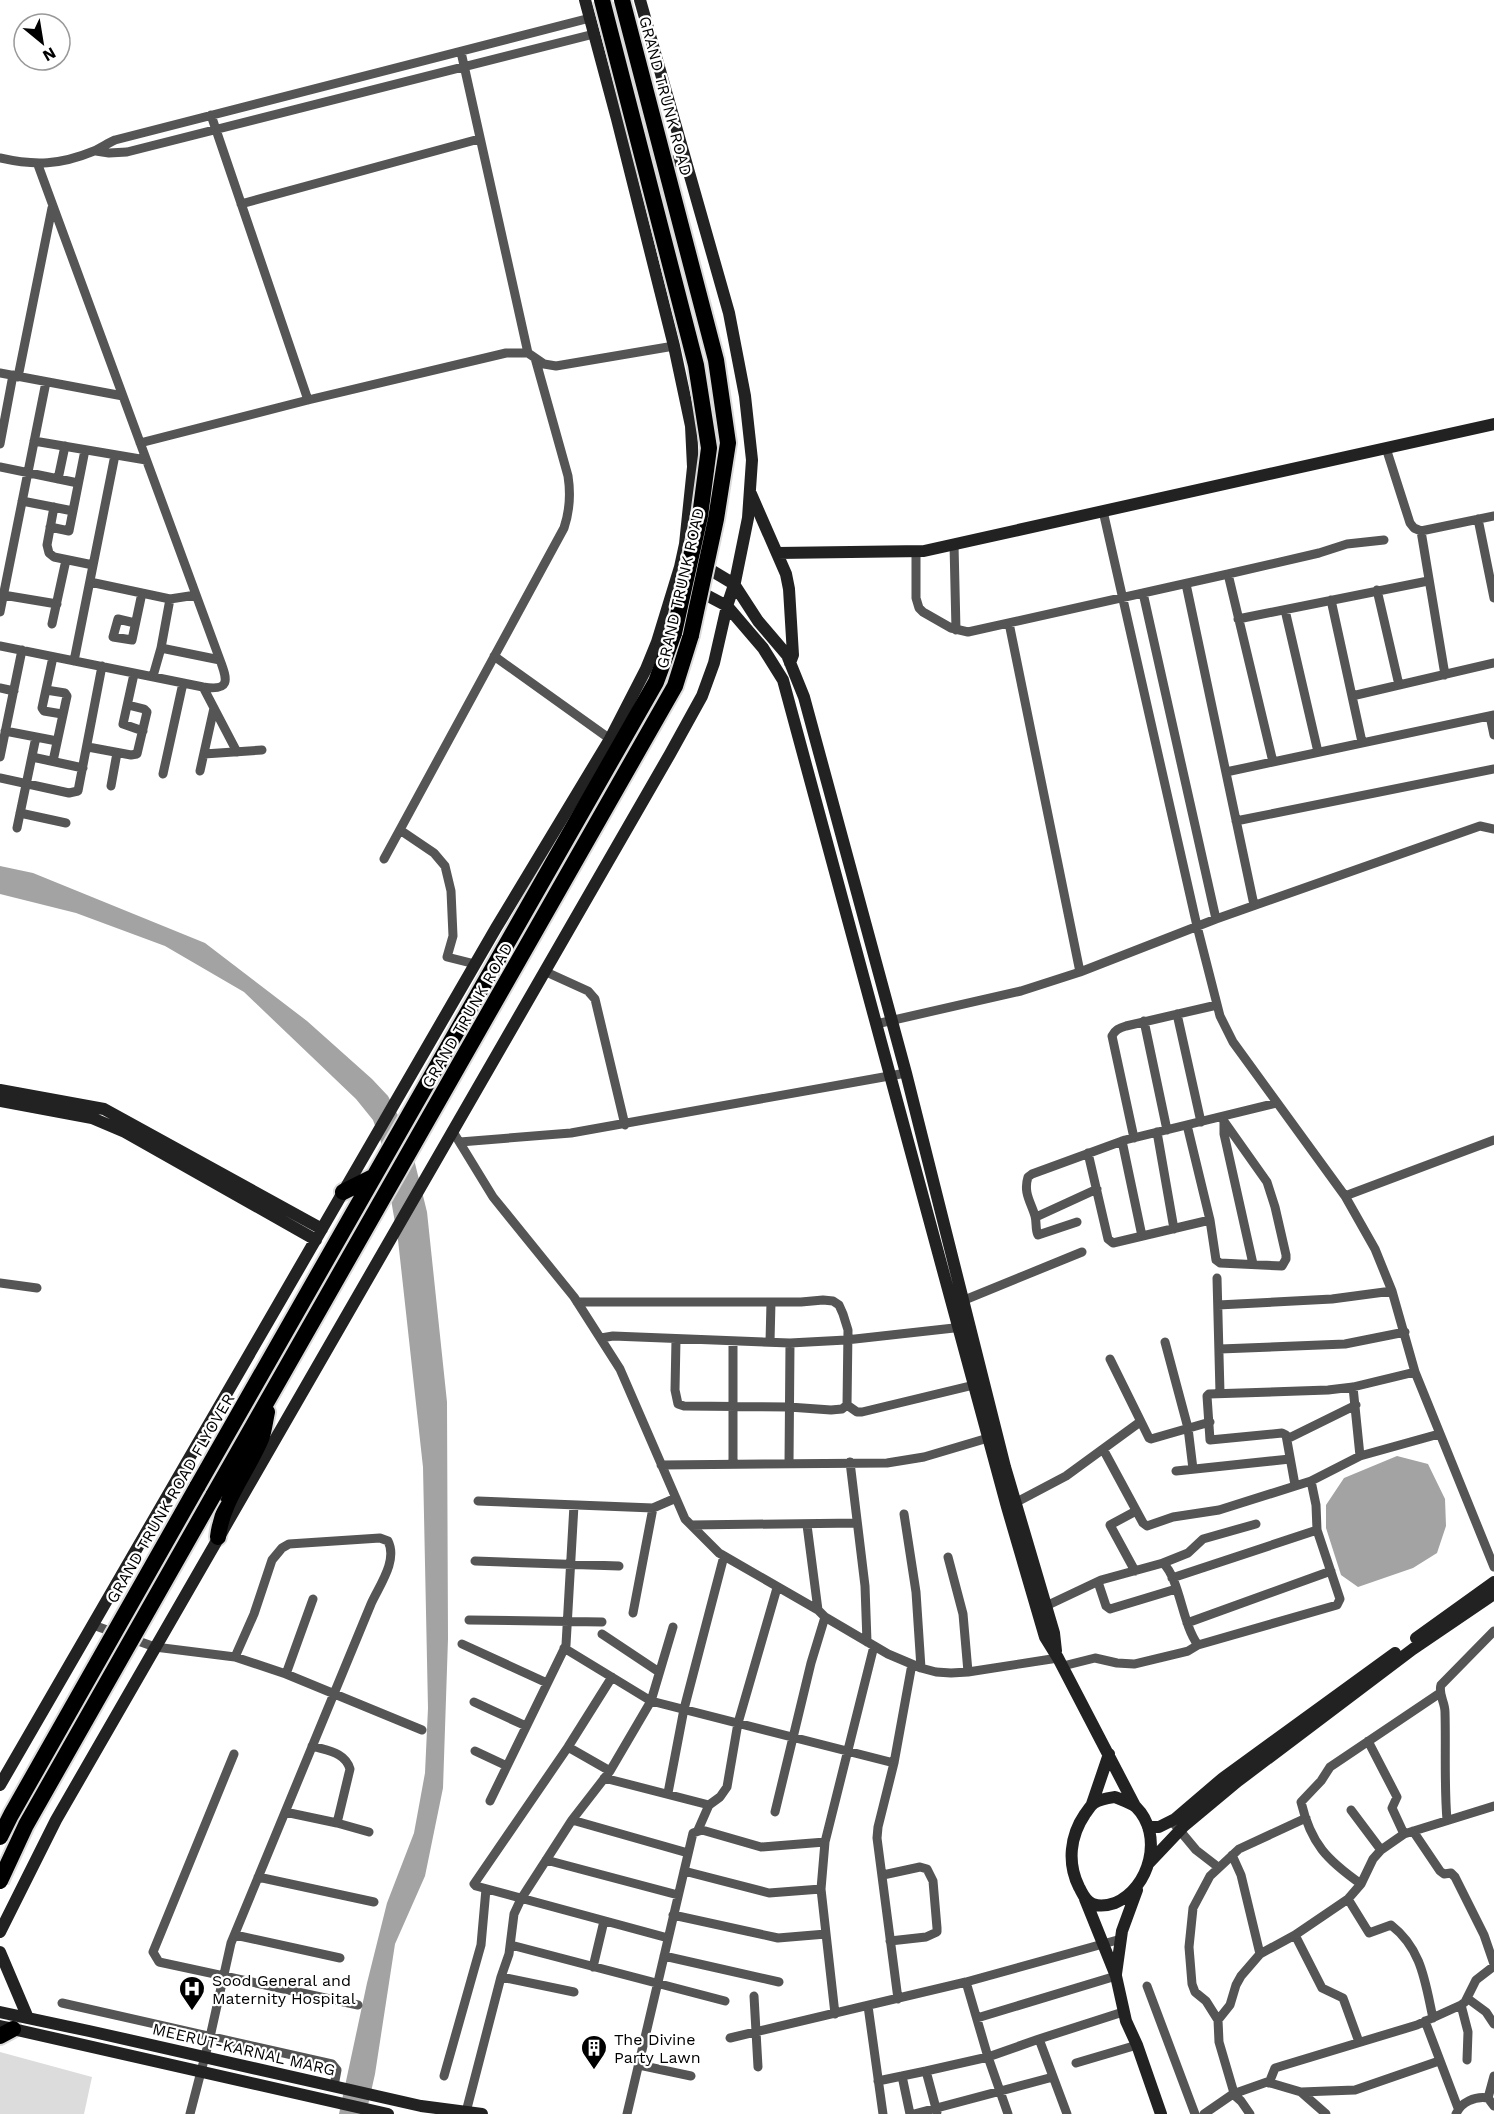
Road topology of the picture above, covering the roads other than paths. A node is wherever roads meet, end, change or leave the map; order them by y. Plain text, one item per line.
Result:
1 (585, 0) edge
2 (602, 0) edge
3 (622, 0) edge
4 (640, 0) edge
5 (590, 18) junction
6 (594, 34) junction
7 (461, 52) junction
8 (464, 67) junction
9 (395, 69) junction
10 (399, 84) junction
11 (316, 88) junction
12 (320, 104) junction
13 (211, 115) junction
14 (216, 131) junction
15 (479, 139) junction
16 (96, 150) junction
17 (0, 158) edge
18 (684, 159) junction
19 (38, 165) junction
20 (630, 172) junction
21 (241, 204) junction
22 (53, 206) junction
23 (674, 346) junction
24 (532, 355) junction
25 (0, 373) edge
26 (16, 376) junction
27 (46, 382) junction
28 (123, 396) junction
29 (308, 400) junction
30 (3, 411) edge
31 (1494, 424) edge
32 (34, 441) junction
33 (140, 443) junction
34 (0, 444) edge
35 (65, 446) junction
36 (1386, 448) junction
37 (85, 450) junction
38 (115, 455) junction
39 (146, 460) junction
40 (0, 467) edge
41 (28, 473) junction
42 (58, 478) junction
43 (78, 483) junction
44 (750, 493) junction
45 (22, 501) junction
46 (54, 507) junction
47 (73, 511) junction
48 (1103, 511) junction
49 (1494, 516) edge
50 (1478, 519) junction
51 (50, 527) junction
52 (1421, 531) junction
53 (1384, 540) dead end
54 (954, 544) junction
55 (683, 552) junction
56 (916, 552) junction
57 (777, 553) junction
58 (0, 559) edge
59 (66, 560) junction
60 (10, 561) junction
61 (93, 565) junction
62 (1228, 574) junction
63 (676, 579) junction
64 (1428, 581) junction
65 (90, 582) junction
66 (734, 584) junction
67 (1186, 584) junction
68 (1377, 590) junction
69 (142, 593) junction
70 (1143, 593) junction
71 (3, 595) junction
72 (196, 595) junction
73 (1122, 597) junction
74 (1494, 598) edge
75 (170, 599) junction
76 (1331, 600) junction
77 (57, 604) junction
78 (727, 606) junction
79 (1285, 610) junction
80 (0, 612) edge
81 (1238, 619) junction
82 (135, 623) dead end
83 (1009, 623) junction
84 (52, 624) dead end
85 (956, 630) junction
86 (0, 646) edge
87 (161, 648) junction
88 (22, 650) junction
89 (494, 656) junction
90 (53, 657) junction
91 (220, 660) junction
92 (74, 661) junction
93 (791, 662) junction
94 (1494, 663) edge
95 (102, 666) junction
96 (134, 674) junction
97 (1445, 675) junction
98 (153, 676) junction
99 (782, 676) junction
100 (183, 682) junction
101 (1399, 685) junction
102 (203, 687) junction
103 (0, 688) edge
104 (46, 690) junction
105 (14, 691) junction
106 (1352, 696) junction
107 (128, 705) junction
108 (214, 708) junction
109 (62, 714) junction
110 (1492, 715) edge
111 (5, 731) junction
112 (142, 731) junction
113 (1494, 735) edge
114 (36, 737) junction
115 (610, 739) junction
116 (57, 741) junction
117 (1362, 742) junction
118 (88, 747) junction
119 (262, 750) dead end
120 (237, 752) junction
121 (1318, 752) junction
122 (117, 753) junction
123 (204, 754) junction
124 (0, 757) edge
125 (32, 757) junction
126 (53, 761) junction
127 (1273, 762) junction
128 (83, 768) junction
129 (1494, 769) edge
130 (200, 771) dead end
131 (1226, 772) junction
132 (163, 774) dead end
133 (0, 778) edge
134 (26, 784) junction
135 (111, 786) dead end
136 (20, 813) junction
137 (837, 817) junction
138 (822, 820) junction
139 (1236, 821) junction
140 (66, 823) dead end
141 (17, 828) dead end
142 (1494, 829) edge
143 (400, 830) junction
144 (384, 859) dead end
145 (1254, 905) junction
146 (1216, 919) junction
147 (1197, 926) junction
148 (475, 964) junction
149 (544, 971) junction
150 (1080, 972) junction
151 (1217, 1005) junction
152 (1177, 1014) junction
153 (891, 1020) junction
154 (1144, 1022) junction
155 (876, 1024) junction
156 (906, 1073) junction
157 (890, 1076) junction
158 (0, 1090) edge
159 (0, 1101) edge
160 (1277, 1103) junction
161 (1222, 1119) junction
162 (1201, 1122) junction
163 (625, 1125) junction
164 (1187, 1125) junction
165 (452, 1130) junction
166 (1167, 1130) junction
167 (1157, 1132) junction
168 (1134, 1138) junction
169 (1494, 1140) edge
170 (1122, 1141) junction
171 (460, 1142) junction
172 (1089, 1153) junction
173 (374, 1177) junction
174 (1096, 1189) junction
175 (343, 1192) junction
176 (1345, 1196) junction
177 (1036, 1217) junction
178 (1210, 1220) junction
179 (1077, 1222) dead end
180 (1174, 1228) junction
181 (319, 1234) junction
182 (1142, 1236) junction
183 (1082, 1252) dead end
184 (1253, 1264) junction
185 (1217, 1278) dead end
186 (0, 1283) edge
187 (37, 1288) dead end
188 (1392, 1291) junction
189 (962, 1301) junction
190 (578, 1302) junction
191 (771, 1302) junction
192 (1218, 1305) junction
193 (963, 1327) junction
194 (1405, 1332) junction
195 (601, 1338) junction
196 (676, 1339) junction
197 (846, 1340) junction
198 (733, 1341) junction
199 (770, 1342) junction
200 (1165, 1342) dead end
201 (790, 1343) junction
202 (1220, 1349) junction
203 (1110, 1359) dead end
204 (1415, 1372) junction
205 (974, 1385) junction
206 (1353, 1387) junction
207 (1220, 1393) junction
208 (272, 1394) junction
209 (847, 1405) junction
210 (1356, 1405) junction
211 (734, 1406) junction
212 (789, 1407) junction
213 (1140, 1422) junction
214 (1210, 1422) junction
215 (1188, 1428) junction
216 (1439, 1434) junction
217 (988, 1438) junction
218 (1287, 1439) junction
219 (1103, 1449) junction
220 (1360, 1456) junction
221 (1290, 1459) junction
222 (850, 1462) junction
223 (733, 1464) junction
224 (789, 1464) junction
225 (662, 1465) junction
226 (1193, 1469) junction
227 (1176, 1471) dead end
228 (1311, 1481) junction
229 (1295, 1485) junction
230 (676, 1498) junction
231 (478, 1501) dead end
232 (574, 1505) junction
233 (1011, 1505) junction
234 (653, 1508) junction
235 (1136, 1511) junction
236 (904, 1514) dead end
237 (857, 1523) junction
238 (1256, 1524) dead end
239 (691, 1525) junction
240 (807, 1525) junction
241 (1317, 1530) junction
242 (218, 1537) junction
243 (724, 1556) junction
244 (948, 1557) dead end
245 (475, 1561) dead end
246 (1163, 1563) junction
247 (571, 1564) junction
248 (619, 1566) dead end
249 (1494, 1567) edge
250 (1135, 1570) junction
251 (1330, 1571) junction
252 (1172, 1578) junction
253 (1098, 1582) junction
254 (1494, 1582) edge
255 (777, 1588) junction
256 (1176, 1588) junction
257 (1494, 1594) edge
258 (313, 1599) dead end
259 (1046, 1606) junction
260 (633, 1613) dead end
261 (821, 1613) junction
262 (469, 1620) dead end
263 (567, 1622) junction
264 (602, 1622) dead end
265 (1187, 1623) junction
266 (93, 1625) junction
267 (673, 1627) dead end
268 (1494, 1631) edge
269 (602, 1634) dead end
270 (462, 1644) dead end
271 (871, 1644) junction
272 (1198, 1645) junction
273 (155, 1647) junction
274 (564, 1648) junction
275 (235, 1657) junction
276 (1059, 1660) junction
277 (916, 1666) junction
278 (659, 1672) junction
279 (968, 1672) junction
280 (285, 1674) junction
281 (612, 1677) junction
282 (547, 1683) junction
283 (334, 1693) junction
284 (1440, 1693) junction
285 (651, 1701) junction
286 (474, 1702) dead end
287 (684, 1709) junction
288 (738, 1723) junction
289 (526, 1726) junction
290 (422, 1730) dead end
291 (793, 1738) junction
292 (1368, 1741) junction
293 (312, 1746) junction
294 (568, 1747) junction
295 (475, 1751) dead end
296 (847, 1752) junction
297 (234, 1754) dead end
298 (1109, 1754) junction
299 (894, 1763) junction
300 (507, 1766) junction
301 (607, 1774) junction
302 (0, 1785) edge
303 (668, 1793) junction
304 (490, 1801) dead end
305 (1092, 1804) junction
306 (709, 1805) junction
307 (1135, 1806) junction
308 (1494, 1806) edge
309 (1351, 1810) dead end
310 (285, 1812) junction
311 (775, 1812) dead end
312 (1306, 1818) junction
313 (572, 1820) junction
314 (1171, 1820) junction
315 (1447, 1820) junction
316 (337, 1823) junction
317 (1148, 1827) junction
318 (698, 1830) junction
319 (1180, 1831) junction
320 (369, 1832) dead end
321 (1408, 1832) junction
322 (0, 1837) edge
323 (825, 1842) junction
324 (1381, 1850) junction
325 (688, 1853) junction
326 (1232, 1855) junction
327 (546, 1860) junction
328 (1149, 1863) junction
329 (1218, 1867) junction
330 (684, 1871) junction
331 (883, 1875) junction
332 (258, 1877) junction
333 (0, 1881) edge
334 (1361, 1884) junction
335 (1139, 1886) junction
336 (486, 1889) junction
337 (821, 1889) junction
338 (678, 1895) junction
339 (521, 1899) junction
340 (1085, 1899) junction
341 (1348, 1899) junction
342 (374, 1902) dead end
343 (673, 1915) junction
344 (604, 1921) junction
345 (0, 1932) edge
346 (826, 1934) junction
347 (235, 1935) junction
348 (1295, 1935) junction
349 (668, 1938) junction
350 (1120, 1939) junction
351 (890, 1941) junction
352 (1102, 1944) junction
353 (511, 1945) junction
354 (0, 1952) edge
355 (1260, 1954) junction
356 (664, 1956) junction
357 (340, 1958) dead end
358 (1494, 1965) edge
359 (593, 1967) junction
360 (222, 1976) junction
361 (1116, 1976) junction
362 (501, 1977) junction
363 (779, 1982) dead end
364 (966, 1982) junction
365 (657, 1984) junction
366 (1147, 1986) dead end
367 (574, 1992) dead end
368 (754, 1996) dead end
369 (898, 1999) junction
370 (725, 2001) dead end
371 (1464, 2001) junction
372 (62, 2003) dead end
373 (358, 2005) dead end
374 (868, 2006) junction
375 (1490, 2011) edge
376 (0, 2012) edge
377 (1123, 2012) junction
378 (835, 2014) junction
379 (28, 2018) junction
380 (976, 2018) junction
381 (1218, 2020) junction
382 (1429, 2020) junction
383 (1494, 2024) edge
384 (60, 2025) junction
385 (4, 2031) edge
386 (756, 2032) junction
387 (210, 2037) junction
388 (730, 2038) dead end
389 (56, 2039) junction
390 (1039, 2039) junction
391 (1359, 2042) junction
392 (1137, 2044) junction
393 (204, 2056) junction
394 (988, 2057) junction
395 (1467, 2060) dead end
396 (1439, 2061) junction
397 (1076, 2063) dead end
398 (639, 2065) junction
399 (758, 2067) dead end
400 (201, 2071) junction
401 (926, 2071) junction
402 (444, 2076) dead end
403 (691, 2076) dead end
404 (902, 2076) junction
405 (1494, 2076) edge
406 (1053, 2078) junction
407 (878, 2081) junction
408 (1269, 2083) junction
409 (336, 2086) junction
410 (1000, 2091) junction
411 (1300, 2092) junction
412 (1234, 2094) junction
413 (1491, 2102) edge
414 (937, 2111) edge
415 (1457, 2111) edge
416 (466, 2112) junction
417 (384, 2113) edge
418 (190, 2114) edge
419 (482, 2114) edge
420 (627, 2114) edge
421 (883, 2114) edge
422 (912, 2114) edge
423 (1008, 2114) edge
424 (1067, 2114) edge
425 (1161, 2114) edge
426 (1195, 2114) edge
427 (1204, 2114) edge
428 (1250, 2114) edge
429 (1326, 2114) edge

1 - 5 street
2 - 173 highway, GRAND TRUNK ROAD, bridge
3 - 208 highway, GRAND TRUNK ROAD, bridge
4 - 18 street
5 - 6 street
5 - 7 street
6 - 8 street
6 - 20 street
7 - 8 street
7 - 9 street
8 - 10 street
8 - 15 street
9 - 10 street
9 - 11 street
10 - 12 street
11 - 12 street
11 - 13 street
12 - 14 street
13 - 14 street
13 - 16 street
14 - 16 street
14 - 21 street
15 - 21 street
15 - 24 street
16 - 19 street
17 - 19 street
18 - 20 street
18 - 44 street
19 - 22 street
20 - 23 street
21 - 29 street
22 - 26 street
22 - 28 street
23 - 24 street
23 - 55 street
24 - 29 street
24 - 89 street
25 - 26 street
26 - 27 street
26 - 30 street
27 - 28 street
27 - 32 street
28 - 33 street
29 - 33 street
30 - 34 street
31 - 36 street
32 - 35 street
32 - 41 street
33 - 39 street
35 - 37 street
35 - 42 street
36 - 48 street
36 - 52 street
37 - 38 street
37 - 43 street
38 - 39 street
38 - 61 street
39 - 72 street
40 - 41 street
41 - 42 street
41 - 45 street
42 - 43 street
43 - 47 street
44 - 57 street
44 - 66 street
45 - 46 street
45 - 60 street
46 - 47 street
46 - 51 street
47 - 51 street
48 - 54 street
48 - 73 street
49 - 50 street
50 - 52 street
50 - 74 street
51 - 59 street
52 - 64 street
53 - 62 street
54 - 56 street
54 - 85 street
55 - 63 street
55 - 66 street
56 - 57 street
56 - 85 street
57 - 93 street
58 - 60 street
59 - 61 street
59 - 77 street
60 - 71 street
61 - 65 street
62 - 67 street
62 - 81 street
63 - 78 street
63 - 115 street
64 - 68 street
64 - 97 street
65 - 69 street
65 - 92 street
66 - 78 street
66 - 93 street
67 - 70 street
67 - 131 street
68 - 76 street
68 - 101 street
69 - 75 street
69 - 82 street
70 - 73 street
70 - 146 street
71 - 77 street
71 - 80 street
72 - 75 street
72 - 91 street
73 - 83 street
73 - 147 street
75 - 87 street
76 - 79 street
76 - 106 street
77 - 84 street
78 - 99 street
78 - 149 street
79 - 81 street
79 - 121 street
81 - 127 street
83 - 85 street
83 - 150 street
86 - 88 street
87 - 91 street
87 - 98 street
88 - 90 street
88 - 105 street
89 - 115 street
89 - 143 street
90 - 92 street
90 - 104 street
91 - 102 street
92 - 95 street
93 - 99 street
93 - 137 street
94 - 97 street
95 - 96 street
95 - 118 street
96 - 98 street
96 - 107 street
97 - 101 street
98 - 100 street
99 - 138 street
100 - 102 street
100 - 132 street
101 - 106 street
102 - 108 street
103 - 105 street
104 - 109 street
104 - 109 street
105 - 111 street
106 - 117 street
107 - 112 street
107 - 112 street
108 - 120 street
108 - 123 street
109 - 116 street
110 - 113 street
110 - 117 street
111 - 114 street
111 - 124 street
112 - 122 street
114 - 116 street
114 - 125 street
115 - 148 street
116 - 126 street
117 - 121 street
118 - 122 street
118 - 128 street
119 - 120 street
120 - 123 street
121 - 127 street
122 - 135 street
123 - 130 street
125 - 126 street
125 - 134 street
126 - 128 street
127 - 131 street
128 - 134 street
129 - 139 street
131 - 139 street
133 - 134 street
134 - 136 street
136 - 140 street
136 - 141 street
137 - 138 street
137 - 153 street
138 - 155 street
139 - 145 street
142 - 145 street
143 - 144 street
143 - 148 street
145 - 146 street
146 - 147 street
147 - 150 street
147 - 151 street
148 - 175 street
149 - 163 street
149 - 165 street
150 - 153 street
151 - 152 street
151 - 160 street
152 - 154 street
152 - 162 street
153 - 155 street
153 - 156 street
154 - 166 street
154 - 168 street
155 - 157 street
156 - 157 street
156 - 189 street
157 - 163 street
157 - 193 street
158 - 181 street
159 - 181 street
160 - 161 street
160 - 176 street
161 - 162 street
161 - 184 street
161 - 184 street
162 - 164 street
163 - 171 street
164 - 166 street
164 - 178 street
165 - 171 street
165 - 242 street
166 - 167 street
167 - 168 street
167 - 180 street
168 - 170 street
169 - 176 street
170 - 172 street
170 - 182 street
171 - 190 street
172 - 174 street
172 - 177 street
173 - 175 highway
173 - 322 highway, GRAND TRUNK ROAD FLYOVER, bridge
174 - 177 street
174 - 182 street
175 - 181 street
176 - 188 street
177 - 179 street
178 - 180 street
178 - 184 street
180 - 182 street
181 - 266 street
183 - 189 street
185 - 192 street
186 - 187 street
188 - 192 street
188 - 194 street
189 - 193 street
190 - 191 street
190 - 195 street
191 - 197 street
191 - 199 street
192 - 202 street
193 - 197 street
193 - 205 street
193 - 233 street
194 - 202 street
194 - 204 street
195 - 196 street
195 - 225 street
196 - 198 street
196 - 211 street
197 - 201 street
197 - 209 street
198 - 199 street
198 - 211 street
199 - 201 street
200 - 215 street
201 - 212 street
202 - 207 street
203 - 213 street
204 - 206 street
204 - 216 street
205 - 209 street
205 - 217 street
206 - 207 street
206 - 210 street
207 - 214 street
208 - 242 highway
208 - 333 highway, bridge
209 - 212 street
210 - 218 street
210 - 220 street
211 - 212 street
211 - 223 street
212 - 224 street
213 - 215 street
213 - 219 street
214 - 215 street
214 - 218 street
215 - 226 street
216 - 220 street
216 - 249 street
217 - 222 street
217 - 233 street
218 - 221 street
219 - 233 street
219 - 235 street
220 - 228 street
221 - 226 street
221 - 229 street
222 - 224 street
222 - 237 street
223 - 224 street
223 - 225 street
225 - 230 street
226 - 227 street
228 - 229 street
228 - 241 street
229 - 235 street
230 - 234 street
230 - 239 street
231 - 232 street
232 - 234 street
232 - 247 street
233 - 259 street
233 - 276 street
234 - 260 street
235 - 250 street
236 - 277 street
237 - 240 street
237 - 271 street
238 - 246 street
239 - 240 street
239 - 243 street
240 - 261 street
241 - 251 street
241 - 252 street
242 - 273 street
243 - 255 street
243 - 287 street
244 - 279 street
245 - 247 street
246 - 250 street
246 - 252 street
247 - 248 street
247 - 263 street
250 - 253 street
251 - 265 street
251 - 272 street
252 - 256 street
253 - 256 street
253 - 259 street
254 - 314 street
255 - 261 street
255 - 288 street
256 - 265 street
257 - 319 street
258 - 280 street
259 - 276 street
261 - 271 street
261 - 291 street
262 - 263 street
263 - 264 street
263 - 274 street
265 - 272 street
266 - 273 street
266 - 302 street
267 - 278 street
268 - 284 street
269 - 278 street
270 - 282 street
271 - 277 street
271 - 296 street
272 - 276 street
273 - 275 street
273 - 345 street
274 - 281 street
274 - 282 street
275 - 280 street
275 - 283 street
276 - 279 street
276 - 298 street
277 - 279 street
277 - 299 street
278 - 285 street
280 - 283 street
281 - 285 street
281 - 294 street
282 - 289 street
283 - 290 street
283 - 293 street
284 - 292 street
284 - 315 street
285 - 287 street
285 - 301 street
286 - 289 street
287 - 288 street
287 - 303 street
288 - 291 street
288 - 306 street
289 - 300 street
291 - 296 street
291 - 311 street
292 - 312 street
292 - 321 street
293 - 310 street
293 - 316 street
294 - 301 street
294 - 336 street
295 - 300 street
296 - 299 street
296 - 323 street
297 - 360 street
298 - 305 street
298 - 307 street
299 - 331 street
300 - 304 street
301 - 303 street
301 - 313 street
303 - 306 street
305 - 307 street
305 - 340 street
306 - 318 street
307 - 317 street
308 - 315 street
309 - 324 street
310 - 316 street
310 - 332 street
312 - 326 street
312 - 334 street
313 - 325 street
313 - 327 street
314 - 317 street
314 - 319 street
315 - 321 street
316 - 320 street
317 - 328 street
318 - 323 street
318 - 325 street
319 - 328 street
319 - 329 street
321 - 324 street
321 - 358 street
323 - 337 street
324 - 334 street
325 - 330 street
326 - 329 street
326 - 355 street
327 - 338 street
327 - 339 street
328 - 335 street
329 - 381 street
330 - 337 street
330 - 338 street
331 - 351 street
331 - 351 street
332 - 342 street
332 - 347 street
334 - 341 street
335 - 340 street
335 - 350 street
336 - 339 street
336 - 402 street
337 - 346 street
338 - 343 street
339 - 344 street
339 - 353 street
340 - 352 street
341 - 348 street
341 - 382 street
343 - 346 street
343 - 349 street
344 - 349 street
344 - 359 street
346 - 378 street
347 - 357 street
347 - 360 street
348 - 355 street
348 - 391 street
349 - 356 street
350 - 352 street
350 - 361 street
351 - 369 street
352 - 361 street
352 - 364 street
353 - 359 street
353 - 362 street
354 - 379 street
355 - 381 street
356 - 363 street
356 - 365 street
358 - 371 street
359 - 365 street
360 - 373 street
360 - 387 street
361 - 377 street
361 - 380 street
362 - 367 street
362 - 416 street
364 - 369 street
364 - 380 street
365 - 370 street
365 - 398 street
366 - 426 street
368 - 386 street
369 - 374 street
371 - 375 street
371 - 382 street
371 - 395 street
372 - 387 street
374 - 378 street
374 - 407 street
375 - 383 street
376 - 379 street, MEERUT-KARNAL MARG
377 - 390 street
377 - 392 street
378 - 386 street
379 - 384 street, MEERUT-KARNAL MARG
380 - 394 street
381 - 412 street
382 - 391 street
382 - 396 street
384 - 389 street
384 - 393 street, MEERUT-KARNAL MARG
385 - 389 street, MEERUT-KARNAL MARG
386 - 388 street
386 - 399 street
387 - 393 street
387 - 409 street
389 - 400 street, MEERUT-KARNAL MARG
390 - 394 street
390 - 406 street
391 - 408 street
392 - 397 street
392 - 425 street
393 - 400 street
393 - 409 street, MEERUT-KARNAL MARG
394 - 401 street
394 - 410 street
396 - 411 street
396 - 415 street
398 - 403 street
398 - 420 street
400 - 417 street, MEERUT-KARNAL MARG
400 - 418 street
401 - 404 street
401 - 414 street
404 - 407 street
404 - 422 street
405 - 413 street
406 - 410 street
406 - 424 street
407 - 421 street
408 - 411 street
408 - 412 street
409 - 416 street, MEERUT-KARNAL MARG
410 - 414 street
410 - 423 street
411 - 429 street
412 - 427 street
412 - 428 street
413 - 415 street
414 - 422 street
416 - 419 street, MEERUT-KARNAL MARG

